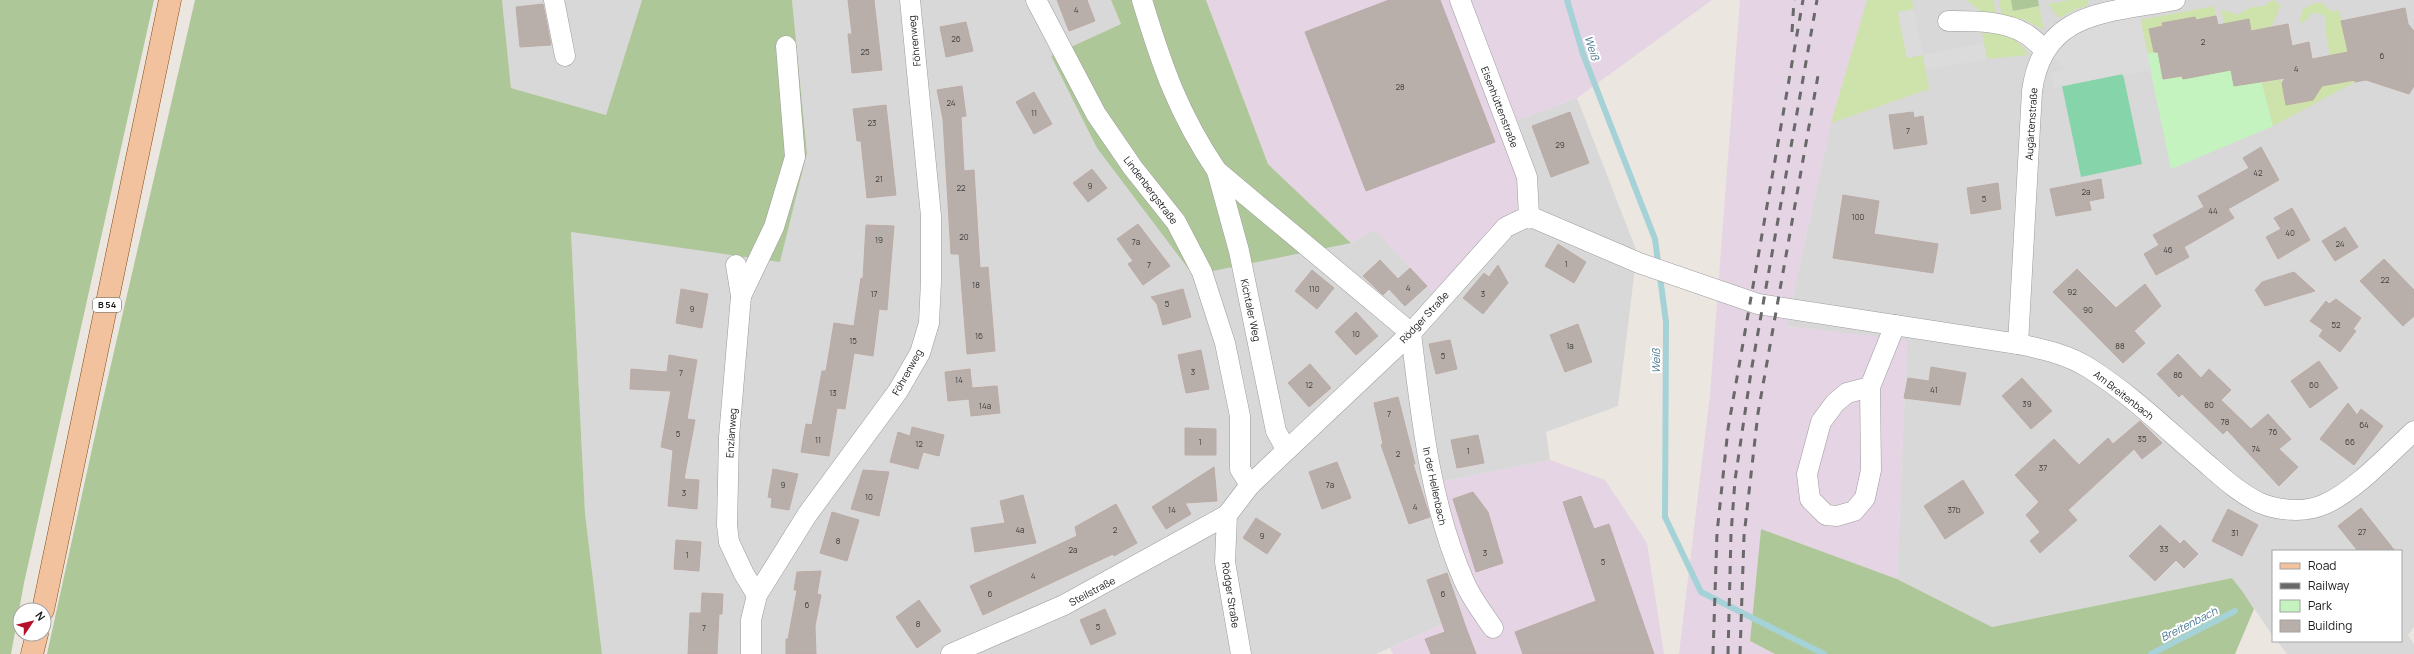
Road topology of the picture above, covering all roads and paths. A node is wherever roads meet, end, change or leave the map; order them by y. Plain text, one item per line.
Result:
1 (170, 0) edge
2 (554, 0) edge
3 (910, 0) edge
4 (1036, 0) edge
5 (1142, 0) edge
6 (1460, 0) edge
7 (2175, 0) edge
8 (1948, 21) dead end
9 (786, 46) dead end
10 (2045, 50) junction
11 (565, 56) dead end
12 (1217, 171) junction
13 (1528, 216) junction
14 (736, 265) dead end
15 (741, 296) junction
16 (1895, 325) junction
17 (1410, 333) junction
18 (2018, 344) junction
19 (1870, 387) junction
20 (2414, 431) edge
21 (1286, 449) junction
22 (1250, 485) junction
23 (1227, 515) junction
24 (757, 595) junction
25 (45, 602) edge
26 (1493, 628) dead end
27 (35, 642) edge
28 (32, 654) edge
29 (751, 654) edge
30 (951, 654) edge
31 (1241, 654) edge

1 - 25 main road, B 54
2 - 11 street
3 - 24 street, Föhrenweg
4 - 22 street, Lindenbergstraße
5 - 12 street, Kichtaler Weg
6 - 13 street, Eisenhüttenstraße
7 - 10 street, Augärtenstraße
8 - 10 street
9 - 15 street
10 - 18 street, Augärtenstraße
12 - 17 street, Kichtaler Weg
12 - 21 street, Kichtaler Weg
13 - 16 street, Am Breitenbach
13 - 17 street, Rödger Straße
14 - 15 street, Enzianweg
15 - 24 street, Enzianweg
16 - 18 street, Am Breitenbach
16 - 19 street
17 - 21 street, Rödger Straße
17 - 26 street, In der Hellenbach
18 - 20 street, Am Breitenbach
19 - 19 street
21 - 22 street, Rödger Straße
22 - 23 street, Rödger Straße
23 - 30 street, Steilstraße
23 - 31 street, Rödger Straße
24 - 29 street, Föhrenweg
27 - 28 main road

